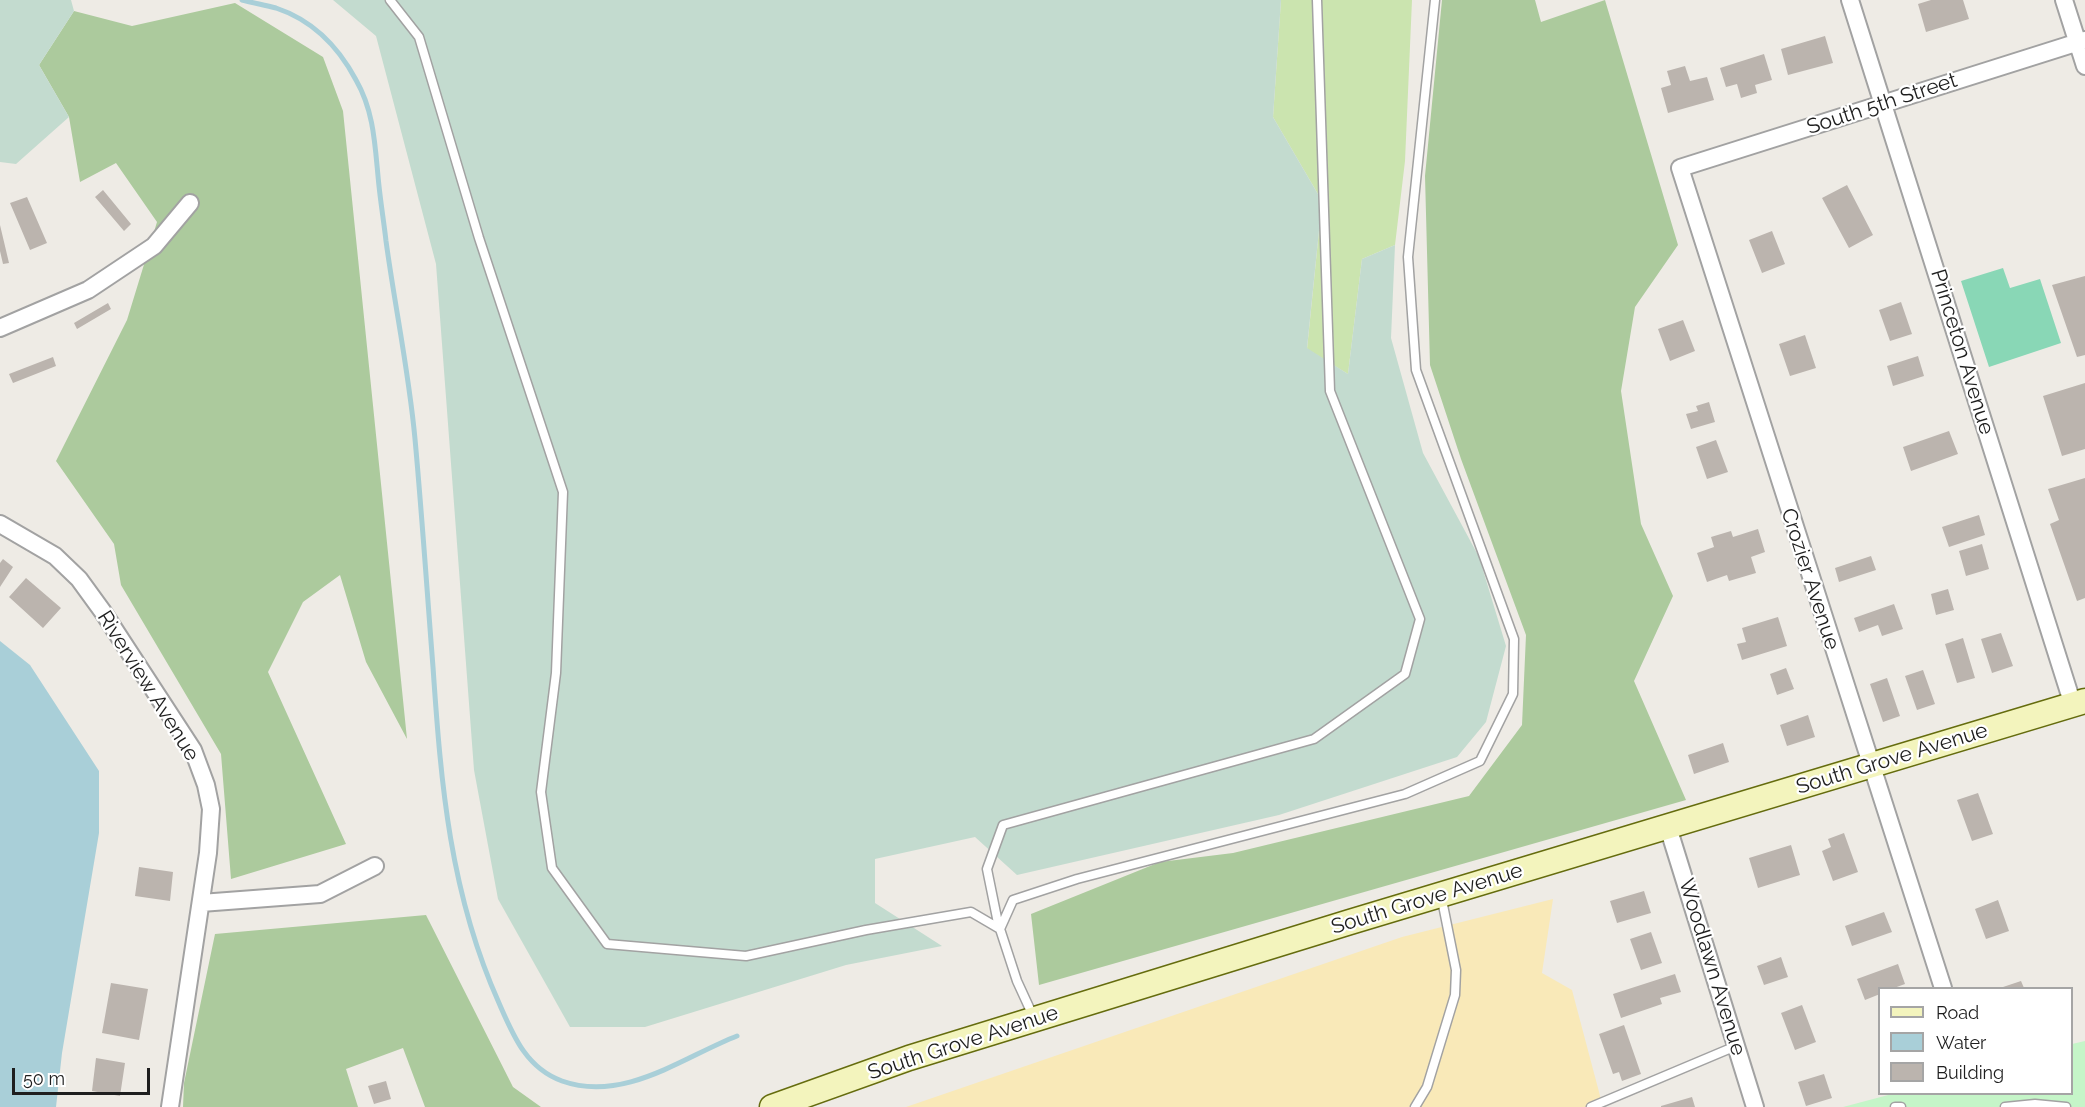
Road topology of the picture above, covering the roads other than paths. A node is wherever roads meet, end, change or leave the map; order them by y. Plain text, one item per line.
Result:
1 (390, 0) edge
2 (1317, 0) edge
3 (1435, 0) edge
4 (1850, 0) edge
5 (2064, 0) edge
6 (2081, 41) edge
7 (2085, 66) edge
8 (1883, 104) junction
9 (1680, 168) joint
10 (190, 203) dead end
11 (0, 328) edge
12 (0, 524) edge
13 (2079, 703) edge
14 (1870, 766) junction
15 (1668, 827) junction
16 (375, 866) dead end
17 (1441, 895) junction
18 (201, 903) junction
19 (1000, 929) junction
20 (1942, 987) edge
21 (1035, 1019) junction
22 (1736, 1046) junction
23 (170, 1107) edge
24 (772, 1107) edge
25 (1415, 1107) edge
26 (1591, 1107) edge
27 (1755, 1107) edge
28 (1895, 1107) edge
29 (1901, 1107) edge
30 (2006, 1107) edge
31 (2066, 1107) edge

1 - 19 lane
2 - 19 lane
3 - 19 lane
4 - 8 street, Princeton Avenue
5 - 6 street
6 - 7 street
6 - 8 street, South 5th Street
8 - 9 street, South 5th Street
8 - 13 street, Princeton Avenue
9 - 14 street, Crozier Avenue
10 - 11 street
12 - 18 street, Riverview Avenue
13 - 14 main road, South Grove Avenue
14 - 15 main road, South Grove Avenue
14 - 20 street, Crozier Avenue
15 - 17 main road, South Grove Avenue
15 - 22 street, Woodlawn Avenue
16 - 18 street
17 - 21 main road, South Grove Avenue
17 - 25 lane
18 - 23 street, Riverview Avenue
19 - 21 lane
21 - 24 main road, South Grove Avenue
22 - 26 lane
22 - 27 street, Woodlawn Avenue
28 - 29 lane
30 - 31 lane

